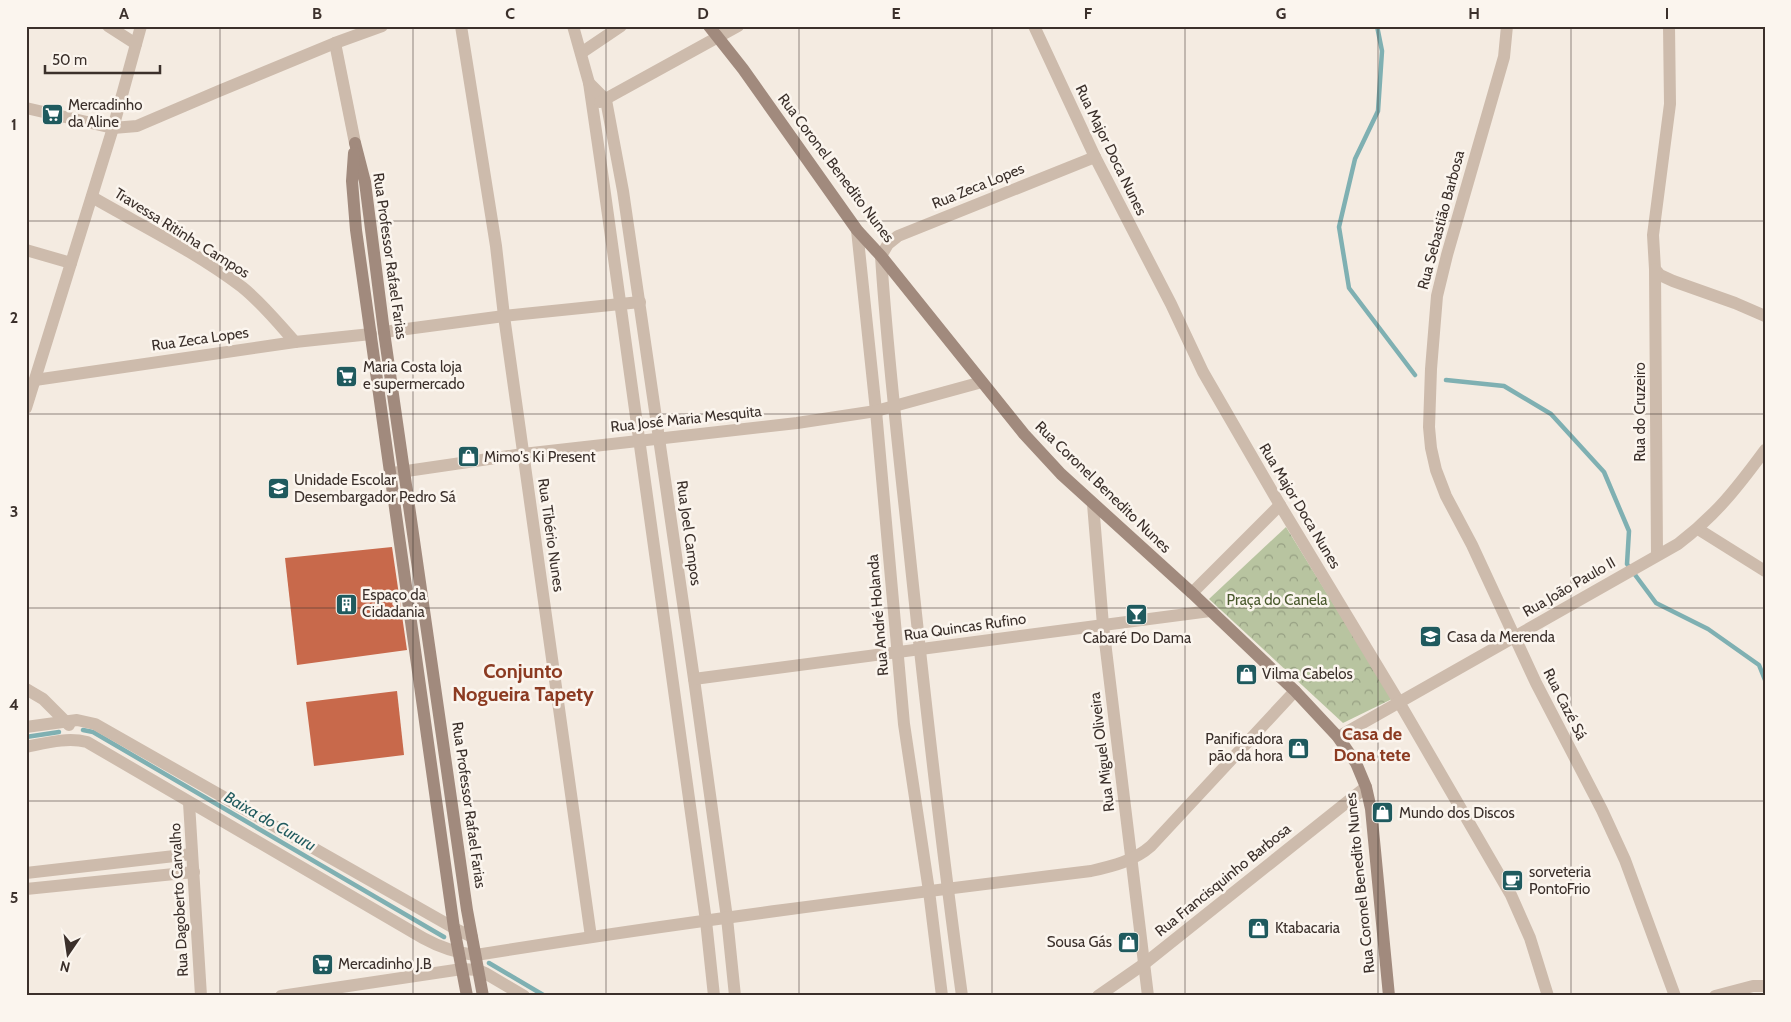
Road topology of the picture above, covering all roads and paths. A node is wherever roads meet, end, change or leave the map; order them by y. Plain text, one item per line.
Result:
1 (108, 26) edge
2 (141, 26) edge
3 (382, 26) edge
4 (461, 26) edge
5 (573, 26) edge
6 (621, 26) edge
7 (709, 26) edge
8 (738, 26) edge
9 (1034, 26) edge
10 (1507, 26) edge
11 (1669, 26) edge
12 (717, 37) junction
13 (335, 43) junction
14 (136, 44) junction
15 (581, 52) junction
16 (589, 83) junction
17 (606, 100) junction
18 (591, 105) junction
19 (26, 108) edge
20 (113, 128) junction
21 (355, 143) junction
22 (1095, 156) junction
23 (92, 197) junction
24 (857, 230) junction
25 (26, 250) edge
26 (881, 256) junction
27 (71, 263) junction
28 (1655, 269) junction
29 (640, 302) junction
30 (621, 304) junction
31 (504, 316) junction
32 (1765, 316) edge
33 (384, 332) junction
34 (371, 334) junction
35 (295, 342) junction
36 (35, 380) junction
37 (982, 382) junction
38 (26, 408) edge
39 (894, 408) junction
40 (876, 411) junction
41 (1429, 427) joint
42 (659, 439) junction
43 (641, 441) junction
44 (1765, 450) edge
45 (523, 454) junction
46 (404, 471) junction
47 (390, 473) junction
48 (1094, 504) junction
49 (1280, 505) junction
50 (1698, 529) junction
51 (1652, 558) junction
52 (1765, 571) edge
53 (1192, 593) junction
54 (1210, 611) junction
55 (1103, 625) junction
56 (1514, 637) junction
57 (919, 650) junction
58 (897, 652) junction
59 (694, 679) junction
60 (26, 689) edge
61 (1295, 692) junction
62 (1399, 702) junction
63 (67, 721) junction
64 (26, 727) edge
65 (1338, 738) junction
66 (78, 740) junction
67 (26, 747) edge
68 (1366, 787) junction
69 (189, 802) junction
70 (192, 854) junction
71 (1131, 860) junction
72 (194, 872) junction
73 (26, 873) edge
74 (947, 888) junction
75 (26, 889) edge
76 (929, 891) junction
77 (727, 918) junction
78 (706, 921) junction
79 (454, 928) junction
80 (472, 937) junction
81 (591, 937) junction
82 (458, 954) junction
83 (476, 955) junction
84 (1144, 964) junction
85 (462, 969) junction
86 (478, 970) junction
87 (1765, 986) edge
88 (200, 996) edge
89 (281, 996) edge
90 (467, 996) edge
91 (483, 996) edge
92 (524, 996) edge
93 (714, 996) edge
94 (736, 996) edge
95 (942, 996) edge
96 (962, 996) edge
97 (1098, 996) edge
98 (1148, 996) edge
99 (1389, 996) edge
100 (1548, 996) edge
101 (1675, 996) edge
102 (1715, 996) edge

1 - 14 street
2 - 14 street
3 - 13 street
4 - 31 street, Rua Tibério Nunes
5 - 15 street
6 - 15 street
7 - 12 main road, Rua Coronel Benedito Nunes
8 - 12 street
9 - 22 street, Rua Major Doca Nunes
10 - 41 street, Rua Sebastião Barbosa
11 - 28 street, Rua do Cruzeiro
12 - 17 street
12 - 24 main road, Rua Coronel Benedito Nunes
13 - 20 street
13 - 21 street, Rua Professor Rafael Farias
14 - 20 street
15 - 16 street
16 - 17 street
16 - 18 street
17 - 18 street
17 - 29 street, Rua Joel Campos
18 - 30 street
19 - 20 street
20 - 23 street
21 - 33 main road, Rua Professor Rafael Farias
21 - 34 main road, Rua Professor Rafael Farias
22 - 26 street, Rua Zeca Lopes
22 - 49 street, Rua Major Doca Nunes
23 - 27 street
23 - 35 street, Travessa Ritinha Campos
24 - 26 main road, Rua Coronel Benedito Nunes
24 - 40 street, Rua André Holanda
25 - 27 street
26 - 37 main road, Rua Coronel Benedito Nunes
26 - 39 street
27 - 36 street
28 - 32 street
28 - 51 street, Rua do Cruzeiro
29 - 30 street
29 - 42 street, Rua Joel Campos
30 - 31 street
30 - 43 street
31 - 33 street
31 - 45 street, Rua Tibério Nunes
33 - 46 main road, Rua Professor Rafael Farias
34 - 35 street, Rua Zeca Lopes
34 - 47 main road, Rua Professor Rafael Farias
35 - 36 street, Rua Zeca Lopes
36 - 38 street
37 - 39 street, Rua José Maria Mesquita
37 - 48 main road, Rua Coronel Benedito Nunes
39 - 40 street, Rua José Maria Mesquita
39 - 57 street
40 - 42 street, Rua José Maria Mesquita
40 - 58 street, Rua André Holanda
41 - 56 street, Rua Cazé Sá
42 - 43 street, Rua José Maria Mesquita
42 - 59 street, Rua Joel Campos
43 - 45 street, Rua José Maria Mesquita
43 - 78 street
44 - 50 street, Rua João Paulo II
45 - 46 street, Rua José Maria Mesquita
45 - 81 street, Rua Tibério Nunes
46 - 47 street, Rua José Maria Mesquita
46 - 80 main road, Rua Professor Rafael Farias
47 - 79 main road, Rua Professor Rafael Farias
48 - 53 main road, Rua Coronel Benedito Nunes
48 - 55 street, Rua Miguel Oliveira
49 - 53 street
49 - 62 street, Rua Major Doca Nunes
50 - 51 street, Rua João Paulo II
50 - 52 street
51 - 56 street, Rua João Paulo II
53 - 54 main road, Rua Coronel Benedito Nunes
54 - 55 street, Rua Quincas Rufino
54 - 61 main road, Rua Coronel Benedito Nunes
55 - 57 street, Rua Quincas Rufino
55 - 71 street, Rua Miguel Oliveira
56 - 62 street, Rua João Paulo II
56 - 101 street, Rua Cazé Sá
57 - 58 street, Rua Quincas Rufino
57 - 74 street
58 - 59 street, Rua Quincas Rufino
58 - 76 street, Rua André Holanda
59 - 77 street, Rua Joel Campos
60 - 63 street
61 - 65 main road, Rua Coronel Benedito Nunes
61 - 71 street
62 - 65 street, Rua João Paulo II
62 - 100 street, Rua Major Doca Nunes
63 - 64 street
63 - 66 street
63 - 79 street
65 - 68 main road, Rua Coronel Benedito Nunes
66 - 67 street
66 - 69 street
68 - 84 street, Rua Francisquinho Barbosa
68 - 99 main road, Rua Coronel Benedito Nunes
69 - 70 street, Rua Dagoberto Carvalho
69 - 82 street
70 - 72 street, Rua Dagoberto Carvalho
70 - 73 street
71 - 74 street
71 - 84 street, Rua Miguel Oliveira
72 - 75 street
72 - 88 street, Rua Dagoberto Carvalho
74 - 76 street
74 - 96 street
76 - 77 street
76 - 95 street, Rua André Holanda
77 - 78 street
77 - 94 street, Rua Joel Campos
78 - 81 street
78 - 93 street
79 - 80 street
79 - 82 main road, Rua Professor Rafael Farias
80 - 83 main road, Rua Professor Rafael Farias
81 - 83 street
82 - 83 street
82 - 85 main road, Rua Professor Rafael Farias
83 - 86 main road, Rua Professor Rafael Farias
84 - 97 street, Rua Francisquinho Barbosa
84 - 98 street, Rua Miguel Oliveira
85 - 86 street
85 - 89 street
85 - 90 main road, Rua Professor Rafael Farias
86 - 91 main road, Rua Professor Rafael Farias
86 - 92 street
87 - 102 street

